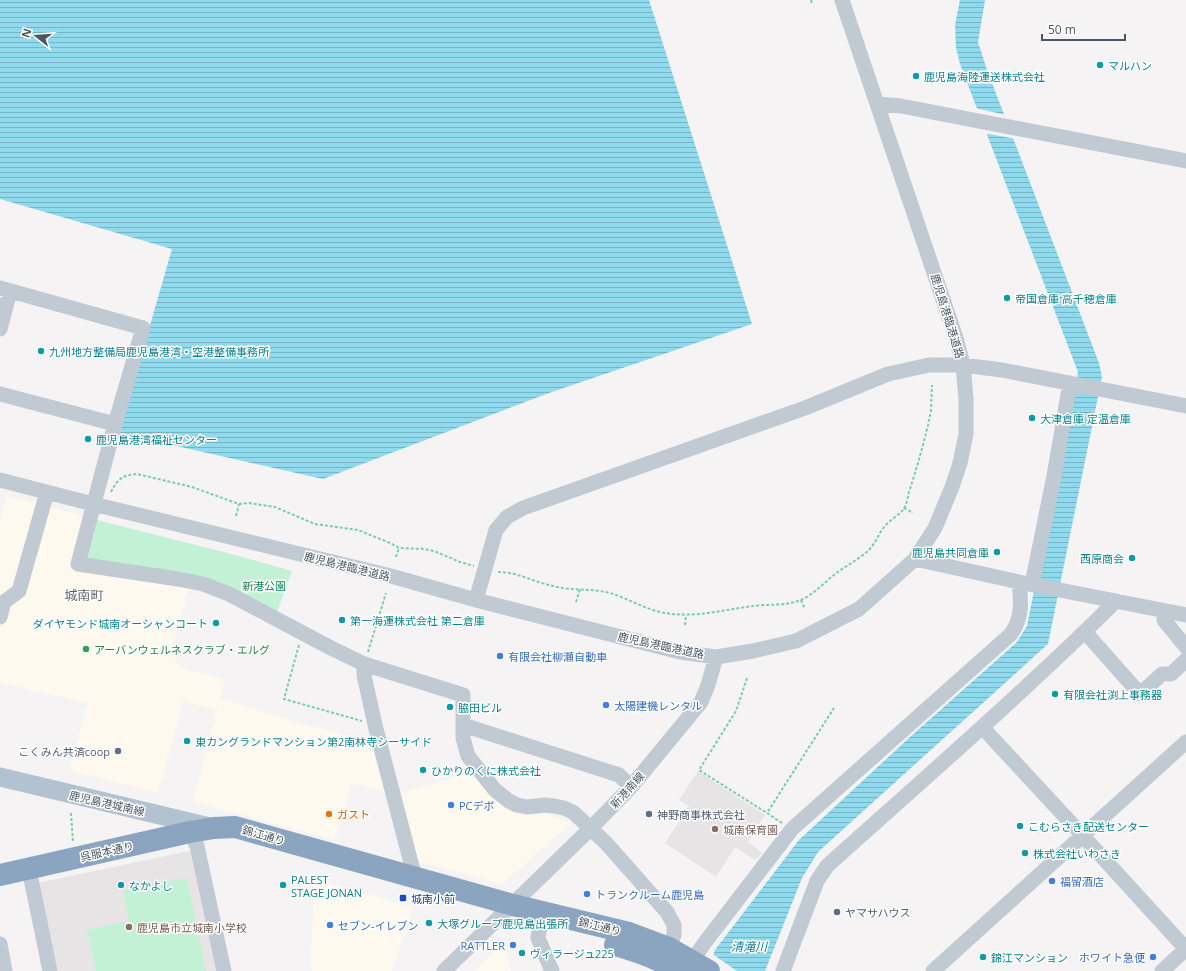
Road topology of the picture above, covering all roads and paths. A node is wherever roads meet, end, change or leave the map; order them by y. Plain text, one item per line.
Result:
1 (842, 0) edge
2 (878, 104) junction
3 (1186, 161) edge
4 (5, 290) edge
5 (0, 329) edge
6 (963, 365) junction
7 (1070, 383) junction
8 (932, 385) dead end
9 (0, 394) edge
10 (1186, 406) edge
11 (115, 424) junction
12 (0, 480) edge
13 (47, 492) junction
14 (111, 492) dead end
15 (93, 504) junction
16 (239, 504) junction
17 (904, 508) junction
18 (913, 513) dead end
19 (236, 516) dead end
20 (399, 548) junction
21 (396, 558) dead end
22 (915, 559) junction
23 (473, 566) dead end
24 (494, 572) dead end
25 (1026, 583) junction
26 (580, 589) junction
27 (386, 593) dead end
28 (476, 600) junction
29 (801, 600) junction
30 (1116, 601) junction
31 (576, 602) dead end
32 (805, 609) dead end
33 (1166, 611) junction
34 (686, 615) junction
35 (1186, 615) edge
36 (0, 617) edge
37 (685, 625) dead end
38 (1085, 632) junction
39 (299, 646) dead end
40 (1186, 647) edge
41 (716, 657) junction
42 (1186, 660) edge
43 (364, 664) junction
44 (747, 678) dead end
45 (834, 708) dead end
46 (375, 725) junction
47 (463, 725) junction
48 (982, 727) junction
49 (1186, 742) edge
50 (0, 778) edge
51 (631, 787) junction
52 (71, 813) dead end
53 (767, 813) junction
54 (214, 828) junction
55 (591, 828) junction
56 (792, 829) junction
57 (190, 832) junction
58 (1083, 836) junction
59 (73, 843) dead end
60 (29, 869) junction
61 (0, 874) edge
62 (415, 878) junction
63 (506, 911) junction
64 (540, 926) junction
65 (0, 944) edge
66 (669, 948) junction
67 (1186, 949) edge
68 (693, 968) edge
69 (6, 971) edge
70 (50, 971) edge
71 (224, 971) edge
72 (444, 971) edge
73 (552, 971) edge
74 (783, 971) edge
75 (933, 971) edge
76 (1162, 971) edge

1 - 2 street, 鹿児島港臨港道路
2 - 3 street
2 - 6 street, 鹿児島港臨港道路
4 - 5 street
4 - 11 street
6 - 7 street
6 - 22 street, 鹿児島港臨港道路
6 - 28 street
7 - 10 street
7 - 25 street
8 - 17 path
9 - 11 street
11 - 15 street
12 - 13 street, 鹿児島港臨港道路
13 - 15 street, 鹿児島港臨港道路
13 - 36 street
14 - 16 path
15 - 28 street, 鹿児島港臨港道路
15 - 43 street
16 - 19 path
16 - 20 path
17 - 18 path
17 - 29 path
20 - 21 path
20 - 23 path
22 - 25 street
22 - 41 street, 鹿児島港臨港道路
24 - 26 path
25 - 30 street
25 - 56 street
26 - 31 path
26 - 34 path
27 - 43 path
28 - 41 street, 鹿児島港臨港道路
29 - 32 path
29 - 34 path
30 - 33 street
30 - 38 street
33 - 35 street
33 - 40 street
34 - 37 path
38 - 42 street
38 - 48 street
39 - 46 path
41 - 51 street, 新港南線
43 - 46 street
43 - 47 street
44 - 53 path
45 - 53 path
46 - 62 street
47 - 51 street
47 - 55 street
48 - 58 street
48 - 74 street
49 - 58 street
50 - 54 main road, 鹿児島港城南線
51 - 55 street, 新港南線
52 - 59 path
53 - 56 path
54 - 57 highway, 呉服本通り
54 - 62 highway, 錦江通り
54 - 63 highway, 錦江通り
55 - 63 street, 新港南線
55 - 66 street
56 - 68 street
57 - 60 highway, 呉服本通り
57 - 71 street
58 - 67 street
58 - 75 street
60 - 61 highway, 呉服本通り
60 - 70 street
62 - 63 highway, 錦江通り
63 - 64 highway, 錦江通り
63 - 66 highway, 錦江通り
63 - 72 street, 新港南線
64 - 68 highway, 錦江通り
64 - 73 street
65 - 69 street
66 - 68 highway, 錦江通り
67 - 76 street

